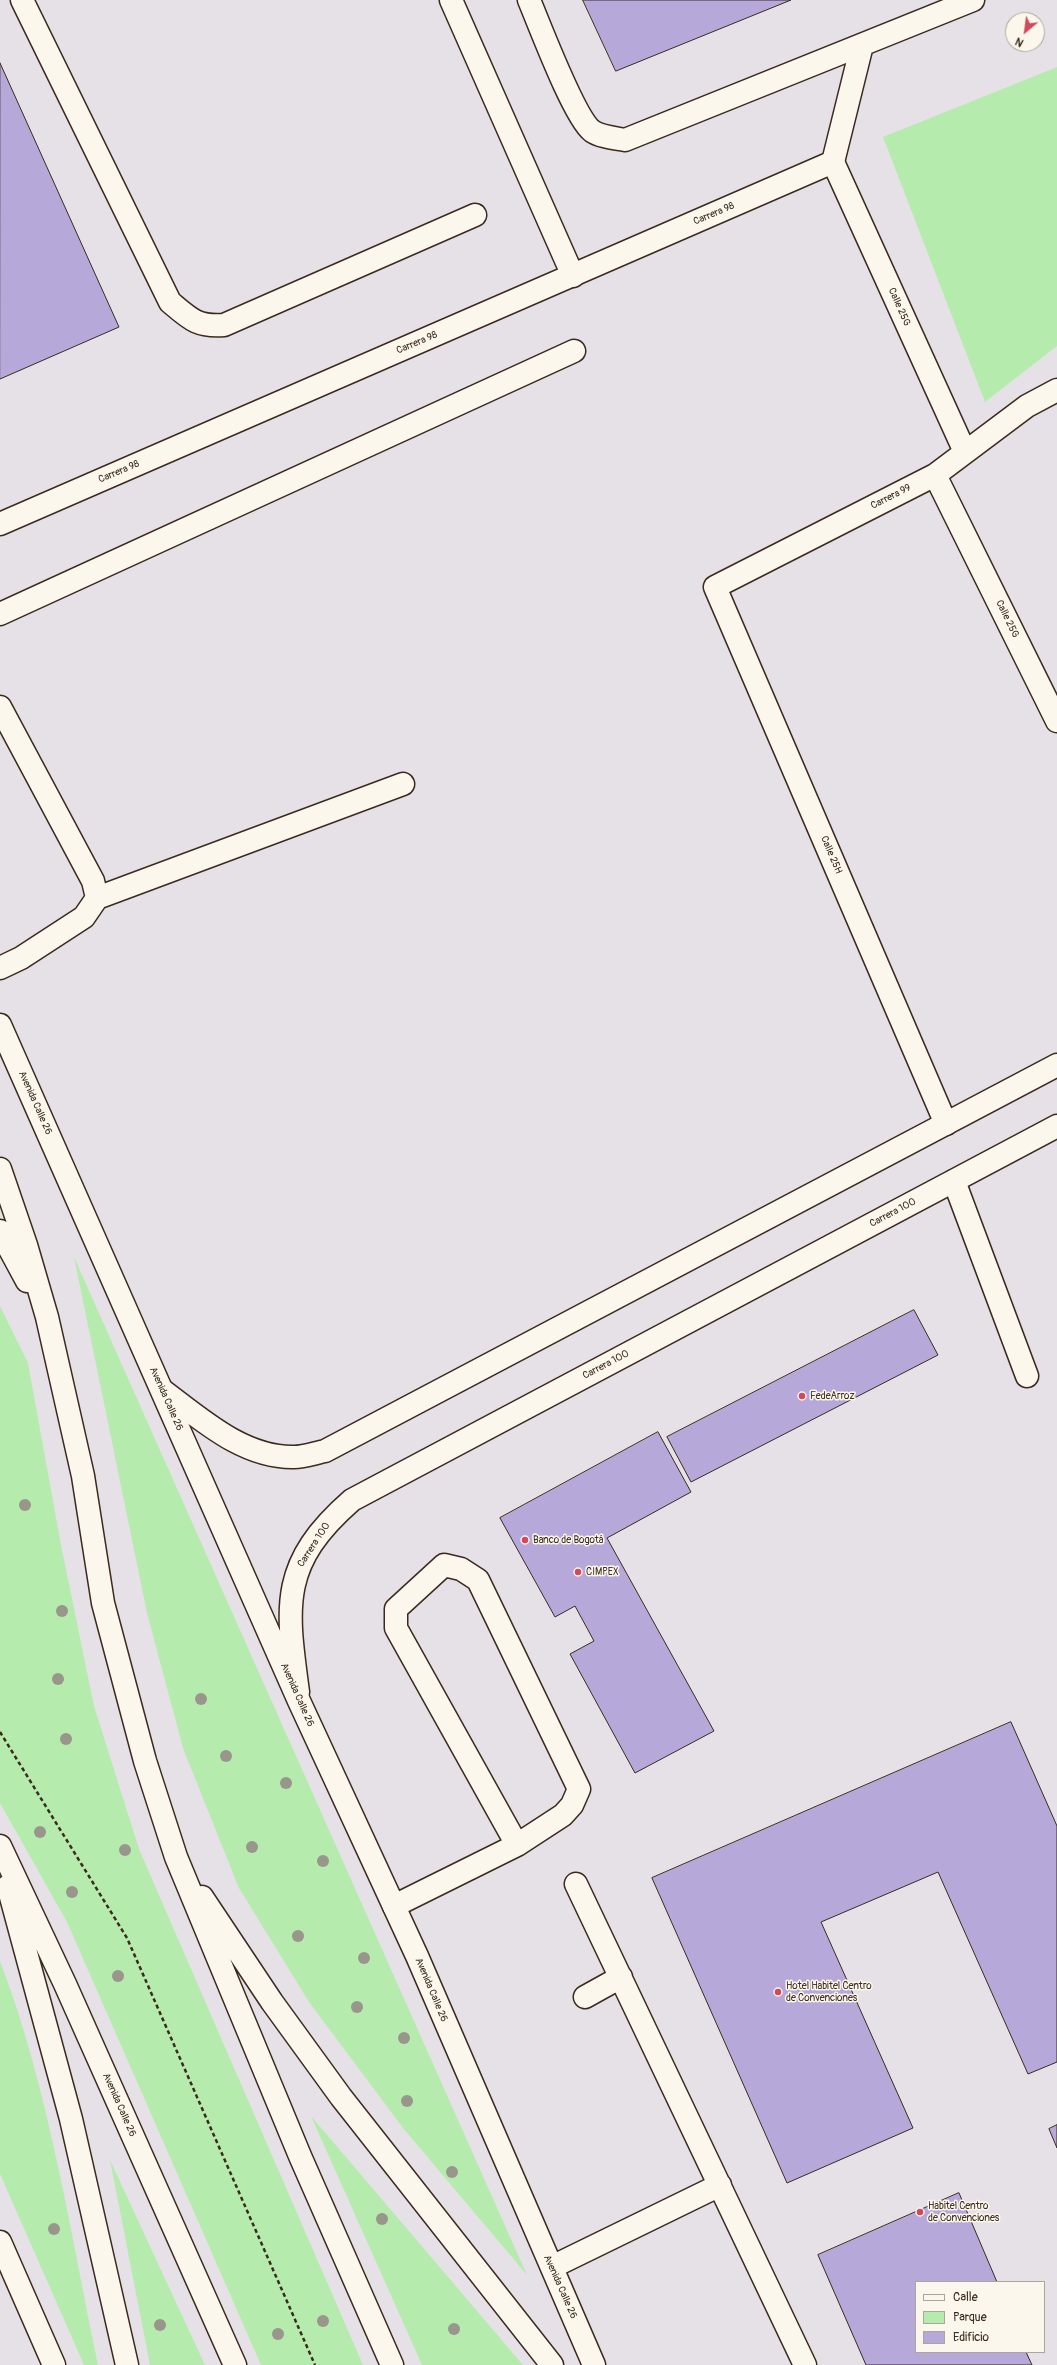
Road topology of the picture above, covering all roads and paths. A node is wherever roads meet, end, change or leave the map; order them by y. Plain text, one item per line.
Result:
1 (22, 0) edge
2 (451, 0) edge
3 (529, 0) edge
4 (973, 0) edge
5 (862, 45) junction
6 (833, 162) junction
7 (475, 215) dead end
8 (573, 276) junction
9 (574, 351) dead end
10 (1057, 390) edge
11 (965, 452) junction
12 (935, 475) junction
13 (0, 524) edge
14 (715, 587) joint
15 (0, 614) edge
16 (0, 706) edge
17 (1057, 721) edge
18 (403, 784) dead end
19 (97, 898) junction
20 (0, 968) edge
21 (0, 1025) edge
22 (1057, 1065) edge
23 (946, 1124) junction
24 (1057, 1126) edge
25 (0, 1170) edge
26 (954, 1181) junction
27 (0, 1231) edge
28 (47, 1317) junction
29 (1027, 1376) dead end
30 (162, 1390) junction
31 (299, 1701) junction
32 (0, 1732) edge
33 (517, 1845) junction
34 (0, 1846) edge
35 (176, 1857) junction
36 (0, 1858) edge
37 (576, 1884) dead end
38 (394, 1906) junction
39 (620, 1977) junction
40 (585, 1997) dead end
41 (720, 2185) junction
42 (0, 2242) edge
43 (552, 2267) junction
44 (54, 2365) edge
45 (127, 2365) edge
46 (235, 2365) edge
47 (315, 2365) edge
48 (392, 2365) edge
49 (552, 2365) edge
50 (594, 2365) edge
51 (805, 2365) edge

1 - 7 main road
2 - 8 main road
3 - 5 main road
4 - 5 main road
5 - 6 main road
6 - 8 main road, Carrera 98
6 - 11 main road, Calle 25G
8 - 13 main road, Carrera 98
9 - 15 main road
10 - 11 main road, Carrera 99
11 - 12 main road, Carrera 99
12 - 14 main road, Carrera 99
12 - 17 main road, Calle 25G
14 - 23 main road, Calle 25H
16 - 19 main road
18 - 19 main road
19 - 20 main road
21 - 30 main road, Avenida Calle 26
22 - 23 main road
23 - 30 main road
24 - 26 main road, Carrera 100
25 - 28 main road
26 - 29 main road
26 - 31 main road, Carrera 100
27 - 28 main road
28 - 35 main road
30 - 31 main road, Avenida Calle 26
31 - 38 main road, Avenida Calle 26
32 - 47 path
33 - 33 main road
33 - 38 main road
34 - 46 main road, Avenida Calle 26
35 - 48 main road
35 - 49 main road
36 - 45 main road
37 - 39 main road
38 - 43 main road, Avenida Calle 26
39 - 40 main road
39 - 41 main road
41 - 43 main road
41 - 51 main road
42 - 44 main road
43 - 50 main road, Avenida Calle 26

